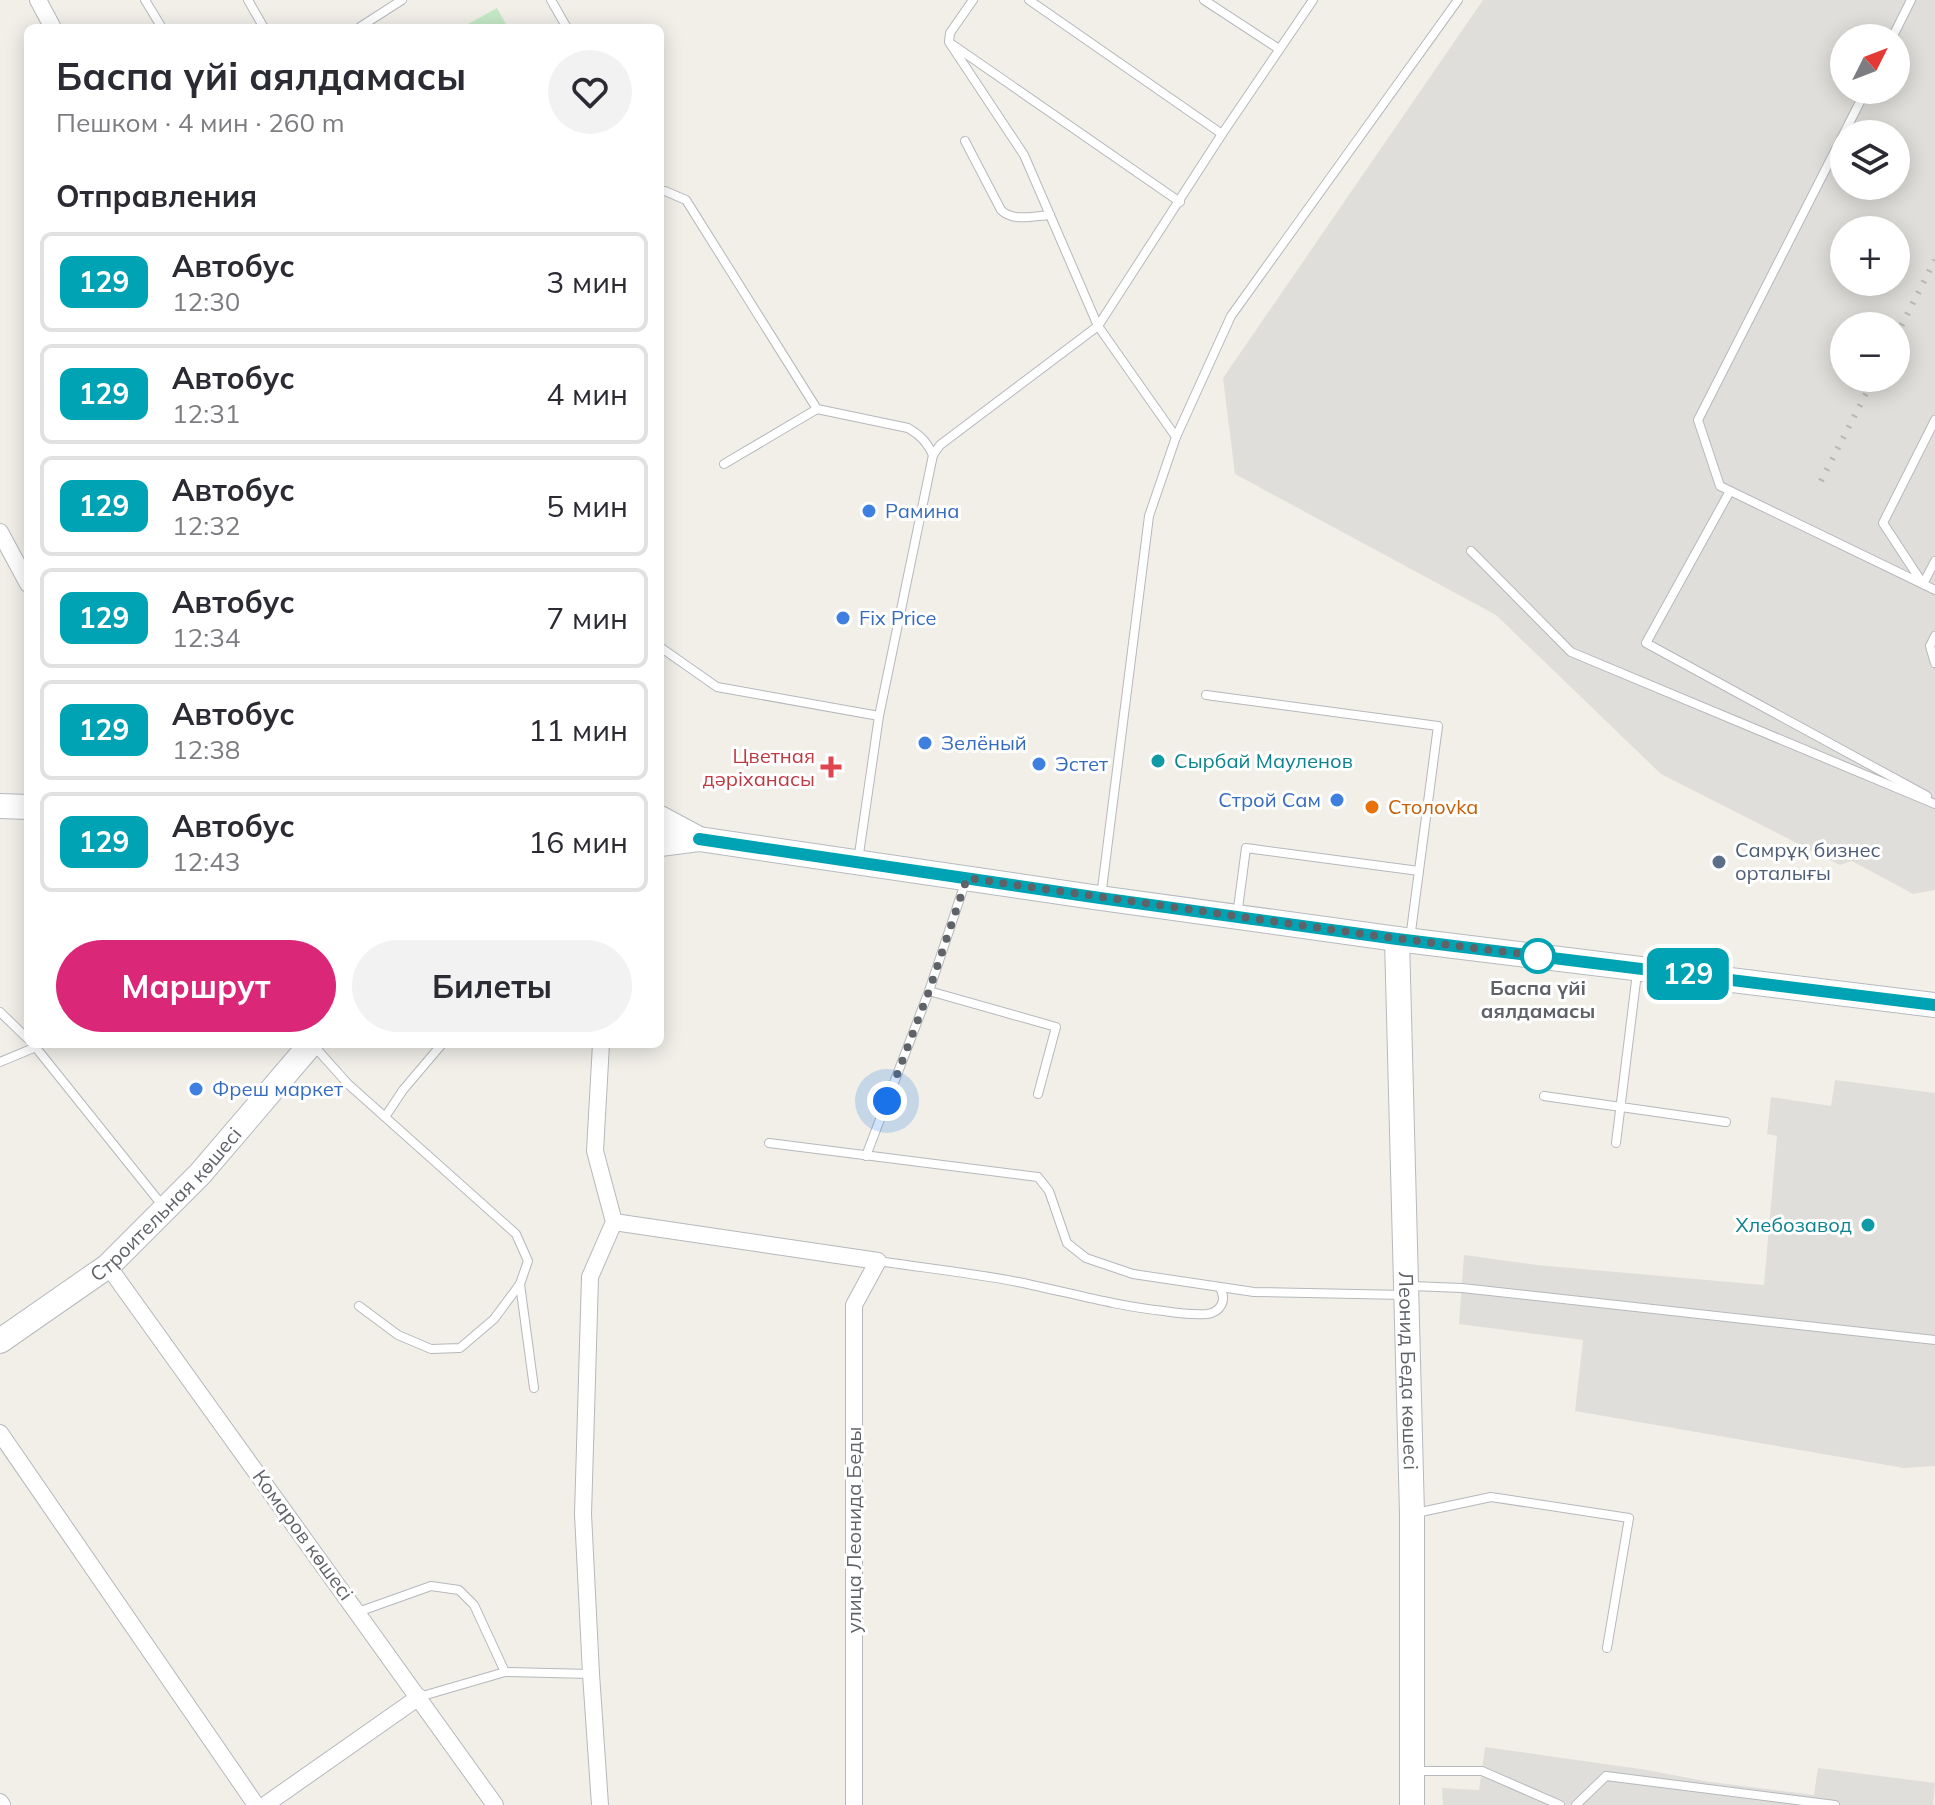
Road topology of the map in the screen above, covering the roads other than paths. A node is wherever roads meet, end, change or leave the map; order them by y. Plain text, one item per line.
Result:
1 (38, 0) edge
2 (145, 0) edge
3 (248, 0) edge
4 (402, 0) edge
5 (551, 0) edge
6 (973, 0) edge
7 (1029, 0) edge
8 (1204, 0) edge
9 (1313, 0) edge
10 (1458, 0) edge
11 (1911, 0) edge
12 (51, 24) edge
13 (160, 24) edge
14 (262, 24) edge
15 (366, 24) edge
16 (565, 24) edge
17 (1899, 24) edge
18 (949, 42) junction
19 (1279, 49) junction
20 (1859, 104) edge
21 (1222, 134) junction
22 (965, 141) dead end
23 (664, 189) edge
24 (1180, 202) junction
25 (1050, 215) junction
26 (1098, 326) junction
27 (817, 409) junction
28 (1935, 420) edge
29 (1176, 437) junction
30 (933, 455) junction
31 (724, 464) dead end
32 (1730, 491) junction
33 (0, 532) edge
34 (1471, 551) dead end
35 (1935, 561) edge
36 (24, 577) edge
37 (1923, 584) junction
38 (1935, 590) edge
39 (1935, 636) edge
40 (664, 650) edge
41 (1935, 663) edge
42 (1206, 695) dead end
43 (879, 716) junction
44 (1935, 802) edge
45 (0, 806) edge
46 (24, 807) edge
47 (664, 820) edge
48 (699, 839) junction
49 (664, 843) edge
50 (858, 862) junction
51 (1419, 871) junction
52 (967, 878) junction
53 (1100, 898) junction
54 (1237, 916) junction
55 (1404, 939) junction
56 (1638, 968) junction
57 (929, 991) junction
58 (1934, 1000) edge
59 (0, 1012) edge
60 (24, 1035) edge
61 (28, 1048) edge
62 (36, 1048) edge
63 (309, 1048) edge
64 (316, 1048) edge
65 (439, 1048) edge
66 (601, 1048) edge
67 (0, 1062) edge
68 (1038, 1094) dead end
69 (1544, 1096) dead end
70 (1621, 1107) junction
71 (385, 1117) junction
72 (1726, 1122) dead end
73 (769, 1143) dead end
74 (1616, 1143) dead end
75 (866, 1156) junction
76 (165, 1209) junction
77 (614, 1222) junction
78 (878, 1261) junction
79 (108, 1266) junction
80 (520, 1284) junction
81 (1220, 1288) junction
82 (1406, 1290) junction
83 (359, 1306) dead end
84 (1935, 1340) edge
85 (0, 1341) edge
86 (534, 1388) dead end
87 (0, 1433) edge
88 (1412, 1514) junction
89 (358, 1612) junction
90 (1607, 1648) dead end
91 (505, 1672) junction
92 (591, 1674) junction
93 (419, 1697) junction
94 (1413, 1771) junction
95 (256, 1805) edge
96 (265, 1805) edge
97 (495, 1805) edge
98 (600, 1805) edge
99 (854, 1805) edge
100 (1412, 1805) edge
101 (1560, 1805) edge
102 (1576, 1805) edge
103 (1835, 1805) edge

1 - 12 street
2 - 13 lane
3 - 14 lane
4 - 15 lane
5 - 16 lane
6 - 18 lane
7 - 21 lane
8 - 19 lane
9 - 19 lane
10 - 29 lane
11 - 17 lane
18 - 24 lane
18 - 25 lane
19 - 21 lane
20 - 32 lane
21 - 24 lane
22 - 25 lane
23 - 27 lane
24 - 26 lane
25 - 26 lane
26 - 29 lane
26 - 30 lane
27 - 30 lane
27 - 31 lane
28 - 37 lane
29 - 53 lane
30 - 43 lane
32 - 37 lane
32 - 44 lane
33 - 36 street
34 - 44 lane
35 - 37 lane
37 - 38 lane
39 - 41 lane
40 - 43 lane
42 - 51 lane
43 - 50 lane
45 - 46 main road
47 - 48 main road
48 - 49 main road
48 - 50 main road
50 - 52 main road
51 - 54 lane
51 - 55 lane
52 - 53 main road
52 - 57 lane
53 - 54 main road
54 - 55 main road
55 - 56 main road
55 - 82 main road, Леонид Беда көшесі
56 - 58 main road
56 - 70 lane
57 - 68 lane
57 - 75 lane
59 - 60 lane
61 - 67 lane
62 - 76 lane
63 - 76 main road, Строительная көшесі
64 - 71 lane
65 - 71 lane
66 - 77 street
69 - 70 lane
70 - 72 lane
70 - 74 lane
71 - 80 lane
73 - 75 lane
75 - 81 lane
76 - 79 main road, Строительная көшесі
77 - 78 street
77 - 92 street
78 - 81 lane
78 - 99 street, улица Леонида Беды
79 - 85 main road, Строительная көшесі
79 - 89 street, Комаров көшесі
80 - 83 lane
80 - 86 lane
81 - 82 lane
82 - 84 lane
82 - 88 main road, Леонид Беда көшесі
87 - 95 street
88 - 90 lane
88 - 94 main road, Леонид Беда көшесі
89 - 91 lane
89 - 93 street, Комаров көшесі
91 - 92 lane
91 - 93 lane
92 - 98 street
93 - 96 street
93 - 97 street, Комаров көшесі
94 - 100 main road, Леонид Беда көшесі
94 - 101 lane
102 - 103 lane

